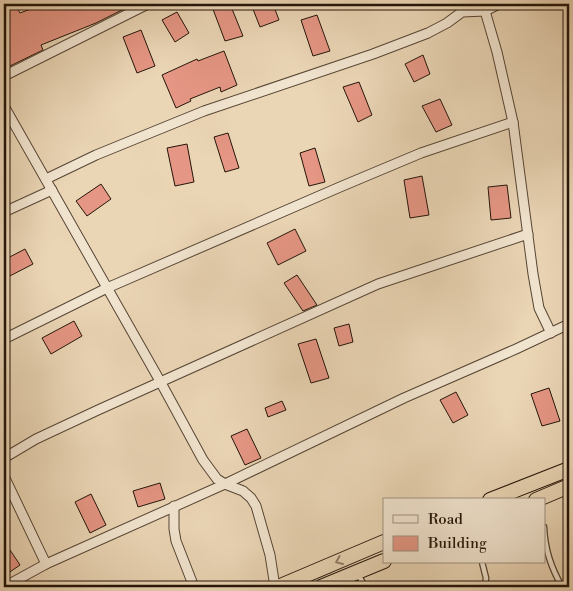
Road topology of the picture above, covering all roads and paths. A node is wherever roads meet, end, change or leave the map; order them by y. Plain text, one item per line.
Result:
1 (148, 4) edge
2 (499, 4) edge
3 (460, 8) edge
4 (485, 11) junction
5 (4, 76) edge
6 (4, 106) edge
7 (7, 117) edge
8 (514, 122) junction
9 (46, 179) junction
10 (52, 190) junction
11 (4, 212) edge
12 (528, 234) junction
13 (107, 288) junction
14 (569, 324) edge
15 (551, 333) junction
16 (4, 339) edge
17 (160, 381) junction
18 (4, 458) edge
19 (569, 469) edge
20 (4, 476) edge
21 (225, 484) junction
22 (569, 486) edge
23 (495, 498) edge
24 (540, 498) edge
25 (174, 506) junction
26 (383, 542) edge
27 (546, 549) edge
28 (383, 562) edge
29 (46, 564) junction
30 (482, 564) edge
31 (357, 573) junction
32 (4, 587) edge
33 (194, 587) edge
34 (277, 587) edge
35 (321, 587) edge
36 (365, 587) edge
37 (485, 587) edge
38 (562, 587) edge

1 - 5 street
2 - 4 street
3 - 4 street
3 - 9 street
4 - 8 street
6 - 7 street
7 - 9 street
8 - 12 street
8 - 13 street
9 - 10 street
10 - 11 street
10 - 13 street
12 - 15 street
12 - 17 street
13 - 16 street
13 - 17 street
14 - 15 street
15 - 21 street
17 - 18 street
17 - 21 street
19 - 23 highway
20 - 29 street
21 - 25 street
21 - 34 street
22 - 24 highway
25 - 29 street
25 - 33 street
26 -> 34 highway
27 - 38 lane
28 - 31 highway
29 - 32 street
30 - 37 lane
31 - 35 highway
31 - 36 lane

